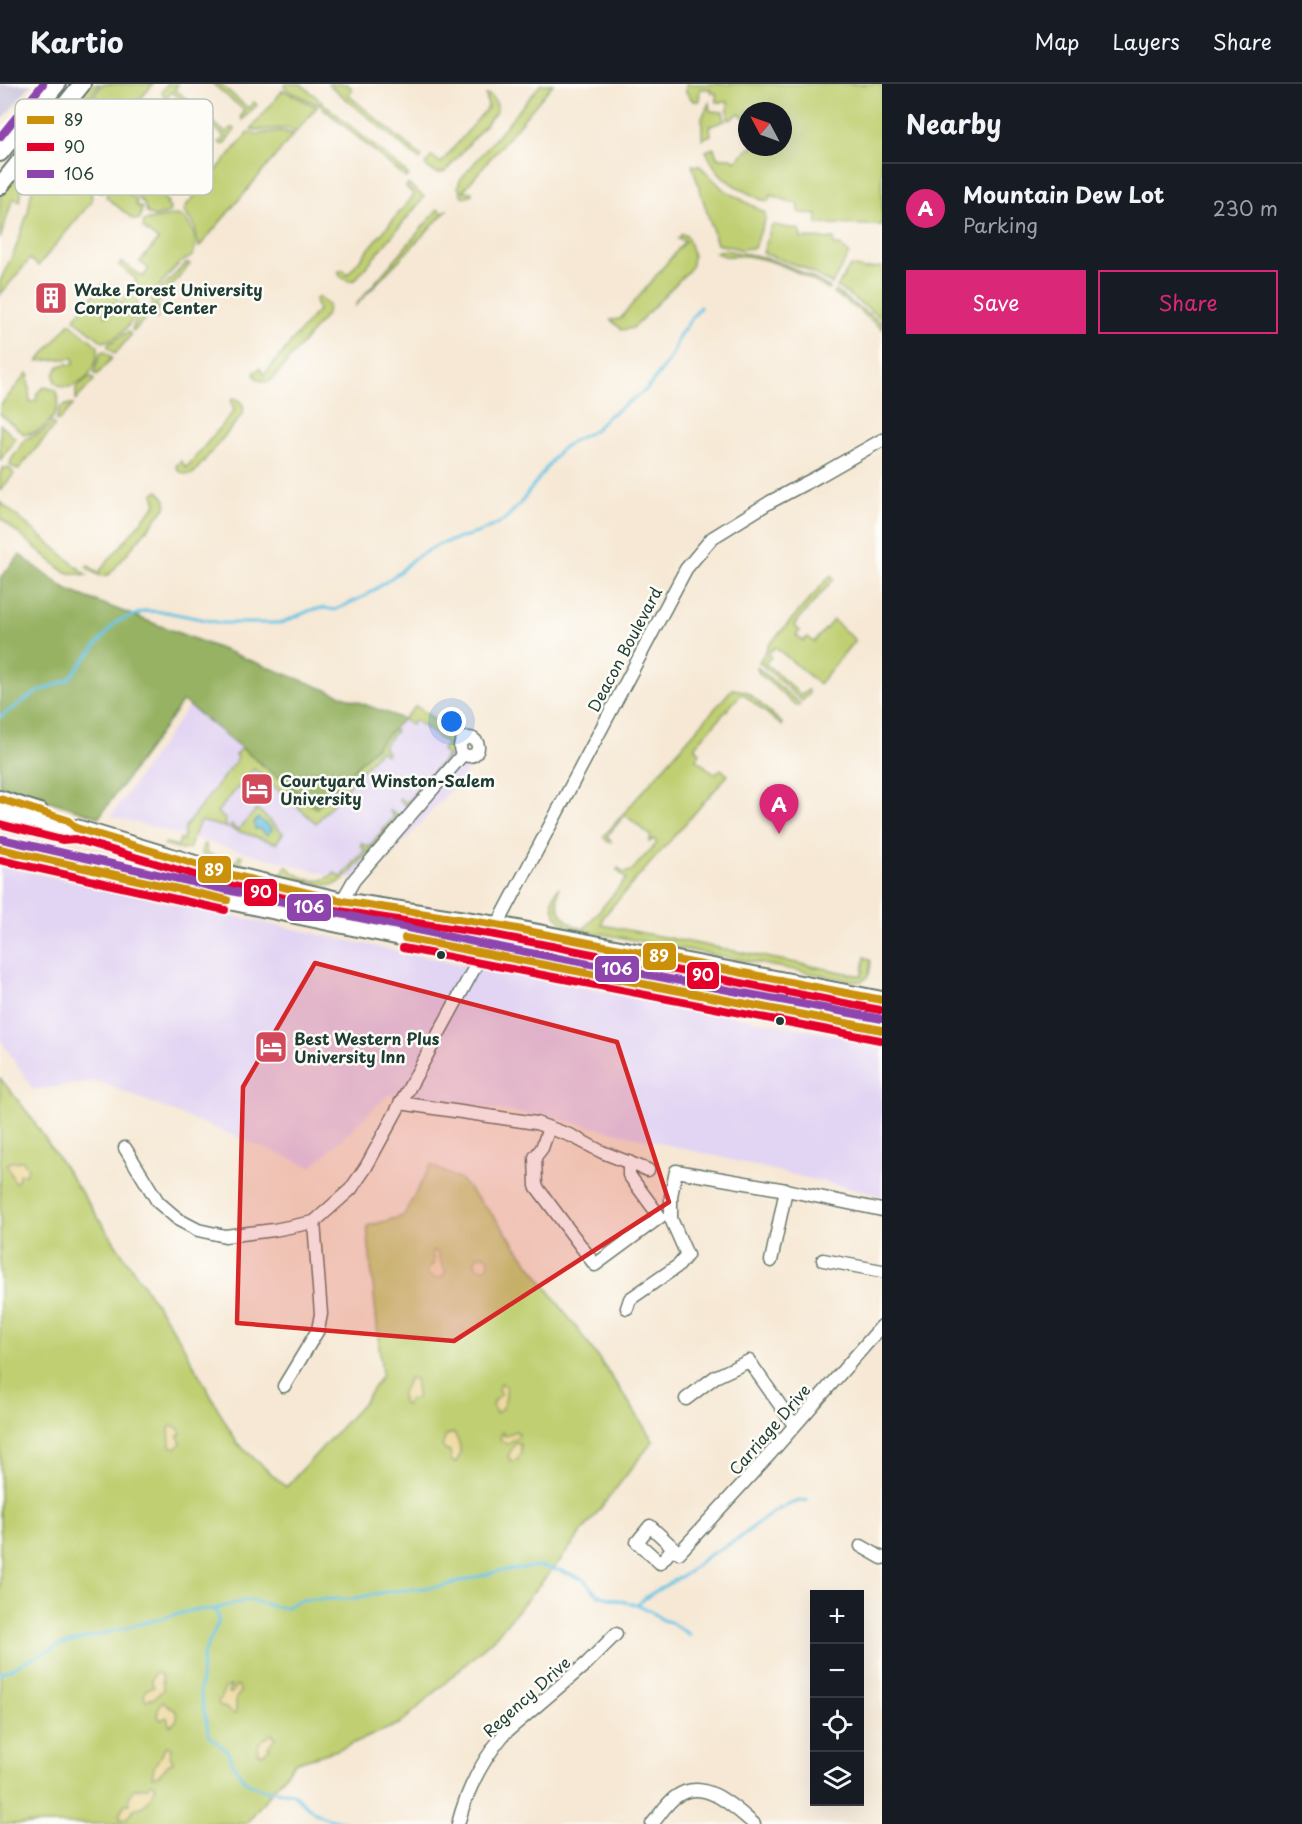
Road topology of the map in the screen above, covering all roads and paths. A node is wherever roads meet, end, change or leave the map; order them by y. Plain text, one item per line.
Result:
1 (57, 84) edge
2 (82, 84) edge
3 (45, 99) edge
4 (70, 99) edge
5 (15, 135) edge
6 (0, 153) edge
7 (15, 167) edge
8 (0, 186) edge
9 (882, 440) edge
10 (463, 754) dead end
11 (0, 799) edge
12 (0, 813) edge
13 (76, 828) junction
14 (0, 849) edge
15 (342, 901) junction
16 (497, 925) junction
17 (482, 954) junction
18 (805, 985) junction
19 (882, 1000) edge
20 (800, 1015) junction
21 (882, 1030) edge
22 (400, 1103) junction
23 (549, 1128) junction
24 (124, 1148) dead end
25 (629, 1162) junction
26 (648, 1170) dead end
27 (786, 1190) junction
28 (882, 1210) edge
29 (314, 1222) junction
30 (823, 1260) dead end
31 (771, 1261) dead end
32 (882, 1271) edge
33 (627, 1308) dead end
34 (882, 1326) edge
35 (284, 1386) dead end
36 (686, 1399) dead end
37 (794, 1425) junction
38 (861, 1546) dead end
39 (676, 1550) dead end
40 (882, 1558) edge
41 (616, 1634) dead end
42 (458, 1824) edge
43 (652, 1824) edge
44 (754, 1824) edge

1 - 3 main road
2 - 4 main road
5 - 6 main road
7 - 8 main road
9 - 16 street, Deacon Boulevard
10 - 15 street
11 - 13 main road
12 - 13 main road
13 - 15 main road
14 - 17 main road
15 - 16 main road
16 - 17 street, Deacon Boulevard
16 - 18 main road
17 - 20 main road
17 - 22 street, Deacon Boulevard
18 - 19 main road
18 - 20 main road
20 - 21 main road
22 - 23 street
22 - 29 street, Deacon Boulevard
23 - 25 street
23 - 25 street
24 - 29 street
25 - 26 street
27 - 28 street
27 - 31 street
27 - 33 street
29 - 35 street
30 - 32 street
34 - 37 street, Carriage Drive
36 - 37 street
37 - 39 street, Carriage Drive
38 - 40 street
41 - 42 street, Regency Drive
43 - 44 street

